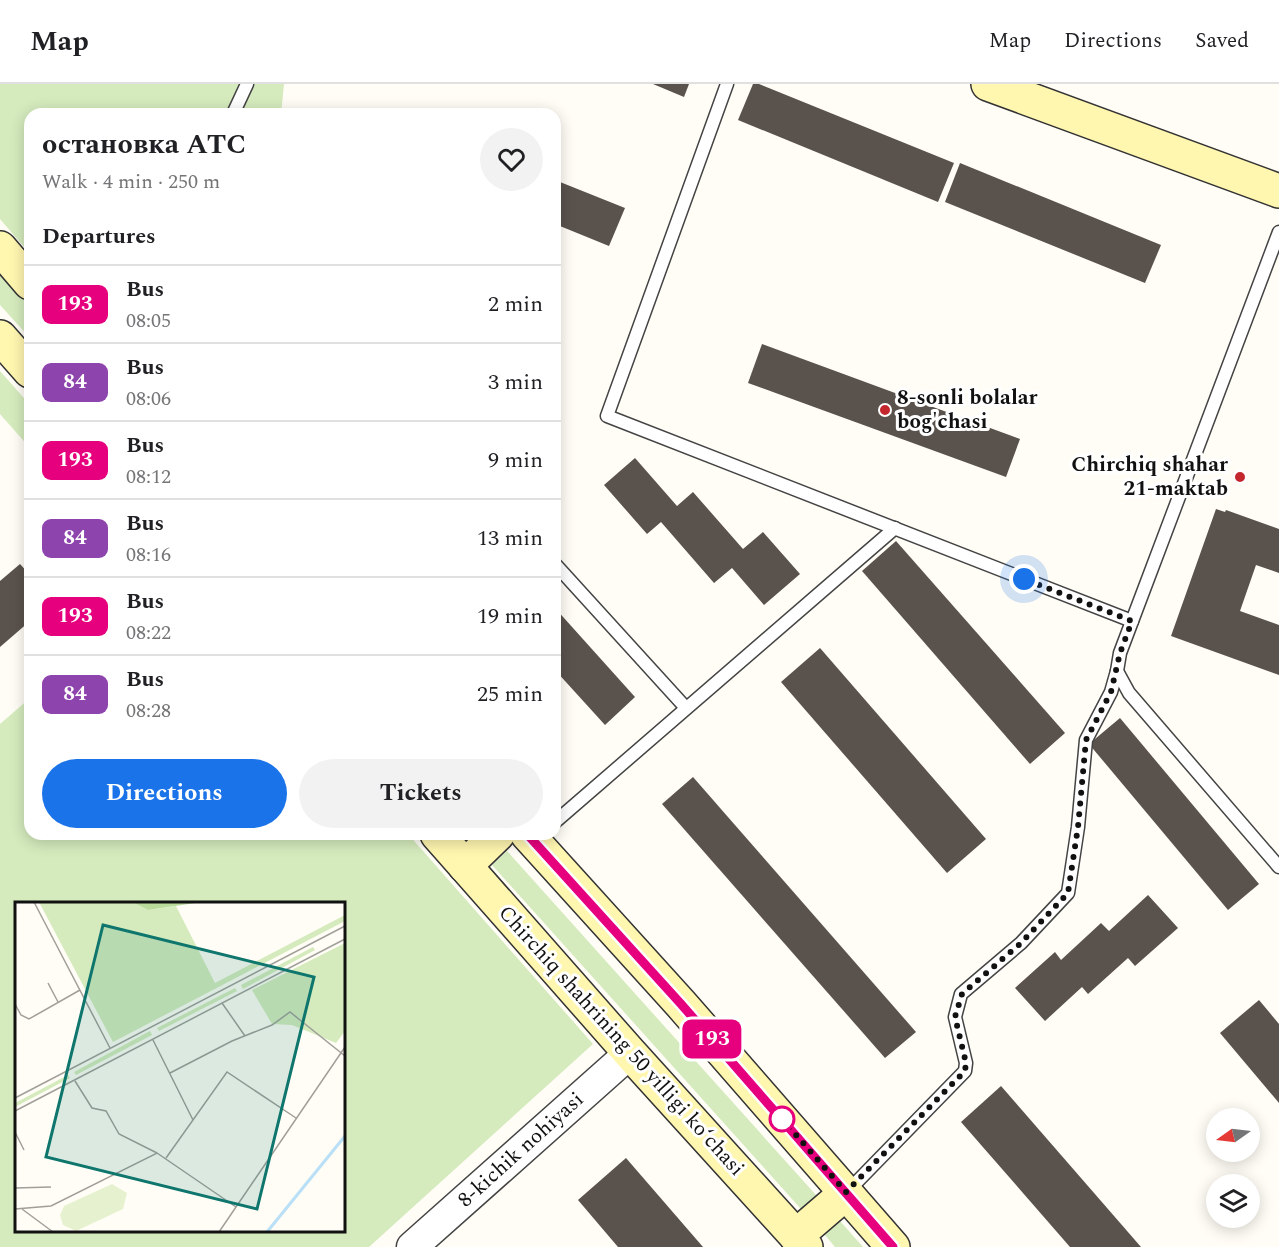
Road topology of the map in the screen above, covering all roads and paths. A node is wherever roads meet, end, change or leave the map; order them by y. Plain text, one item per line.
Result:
1 (247, 84) edge
2 (727, 84) edge
3 (987, 84) edge
4 (236, 108) edge
5 (1279, 191) edge
6 (1279, 232) edge
7 (0, 248) edge
8 (24, 276) edge
9 (0, 337) edge
10 (24, 364) edge
11 (895, 528) junction
12 (561, 571) edge
13 (1132, 621) junction
14 (1117, 671) junction
15 (686, 708) junction
16 (561, 814) edge
17 (442, 840) edge
18 (492, 840) edge
19 (545, 840) edge
20 (465, 866) junction
21 (1279, 867) edge
22 (630, 1053) junction
23 (846, 1192) junction
24 (801, 1241) edge
25 (412, 1247) edge
26 (893, 1247) edge

1 - 4 lane
2 - 11 lane
3 - 5 main road
6 - 13 lane
7 - 8 main road
9 - 10 main road
11 - 13 lane
11 - 15 lane
12 - 15 lane
13 - 14 lane
14 - 21 lane
14 - 23 lane
15 - 16 lane
17 - 20 main road, Chirchiq shahrining 50 yilligi koʻchasi
18 - 20 main road
19 - 23 main road
20 - 22 main road, Chirchiq shahrining 50 yilligi koʻchasi
22 - 24 main road, Chirchiq shahrining 50 yilligi koʻchasi
22 - 25 street, 8-kichik nohiyasi
23 - 24 main road
23 - 26 main road

